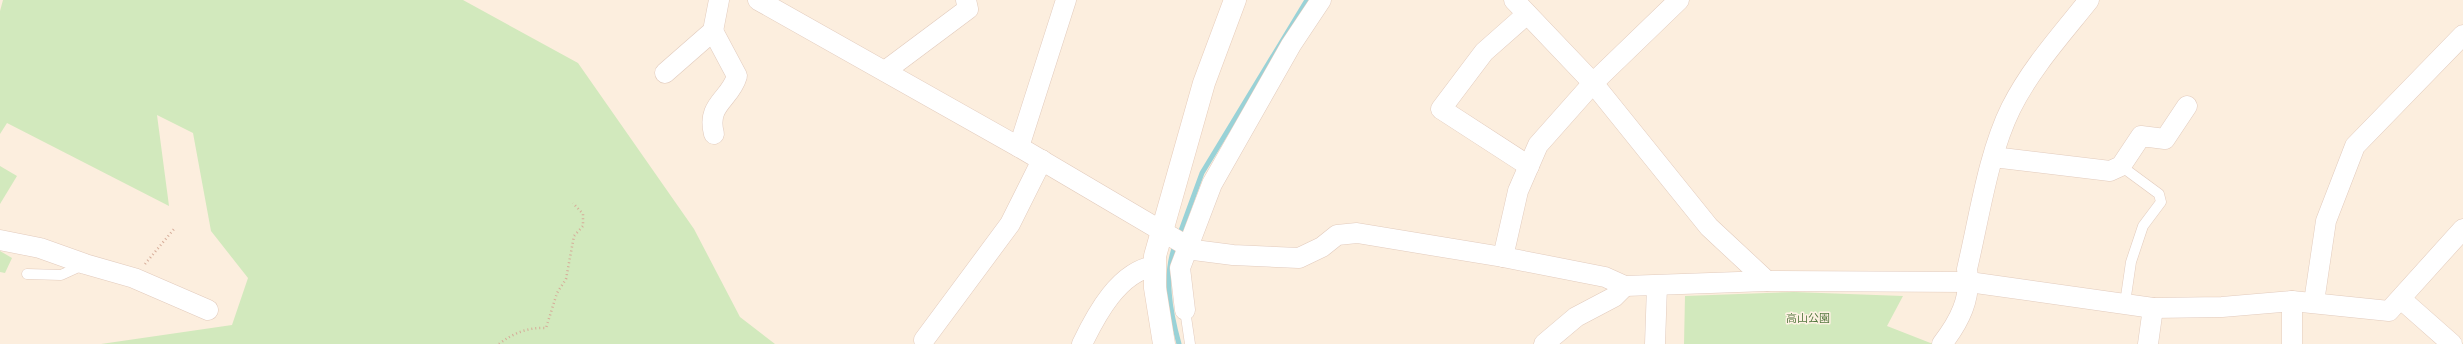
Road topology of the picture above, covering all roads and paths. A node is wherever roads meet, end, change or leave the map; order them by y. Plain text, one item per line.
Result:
1 (719, 0) edge
2 (758, 0) edge
3 (966, 0) edge
4 (1066, 0) edge
5 (1235, 0) edge
6 (1321, 0) edge
7 (1679, 0) edge
8 (2089, 0) edge
9 (1520, 7) edge
10 (713, 31) junction
11 (2463, 35) edge
12 (885, 71) junction
13 (665, 73) dead end
14 (1593, 83) junction
15 (2187, 106) dead end
16 (714, 134) dead end
17 (1019, 147) junction
18 (1993, 157) junction
19 (1042, 160) junction
20 (1529, 166) junction
21 (2121, 166) junction
22 (573, 203) dead end
23 (174, 229) dead end
24 (2463, 229) edge
25 (0, 240) edge
26 (1176, 240) junction
27 (1504, 257) junction
28 (85, 264) junction
29 (1155, 266) junction
30 (27, 274) dead end
31 (134, 278) junction
32 (1766, 281) junction
33 (1969, 282) junction
34 (1625, 286) junction
35 (1658, 286) junction
36 (2401, 299) junction
37 (2292, 301) junction
38 (2314, 302) junction
39 (2125, 303) junction
40 (2153, 308) junction
41 (208, 310) dead end
42 (1185, 310) joint
43 (924, 340) dead end
44 (499, 344) edge
45 (1082, 344) edge
46 (1164, 344) edge
47 (1190, 344) edge
48 (1544, 344) edge
49 (1655, 344) edge
50 (1942, 344) edge
51 (2148, 344) edge
52 (2292, 344) edge
53 (2452, 344) edge

1 - 10 street
2 - 12 street
3 - 12 street
4 - 17 street
5 - 26 street
6 - 26 street
7 - 14 street
8 - 18 street
9 - 14 street
9 - 20 street
10 - 13 street
10 - 16 street
11 - 38 street
12 - 17 street
14 - 20 street
14 - 32 street
15 - 21 street
17 - 19 street
18 - 21 street
18 - 33 street
19 - 26 street
19 - 43 street
20 - 27 street
21 - 39 lane
22 - 44 path
23 - 31 path
24 - 36 street
25 - 28 street
26 - 27 street
26 - 29 street
26 - 42 street
27 - 34 street
28 - 30 lane
28 - 31 street
29 - 45 street
29 - 46 street
31 - 41 street
32 - 33 street
32 - 35 street
33 - 39 street
33 - 50 street
34 - 35 street
34 - 48 street
35 - 49 street
36 - 38 street
36 - 53 street
37 - 38 street
37 - 40 street
37 - 52 street
39 - 40 street
40 - 51 street
42 - 47 lane

